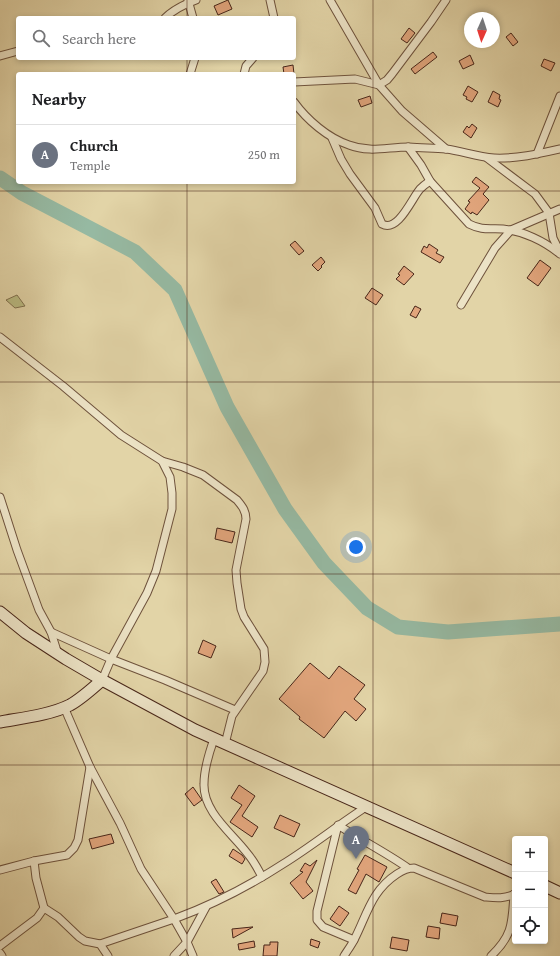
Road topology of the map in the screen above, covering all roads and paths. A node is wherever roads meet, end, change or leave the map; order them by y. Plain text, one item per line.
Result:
1 (270, 0) edge
2 (330, 0) edge
3 (446, 0) edge
4 (191, 1) edge
5 (167, 16) edge
6 (193, 16) edge
7 (274, 16) edge
8 (16, 51) edge
9 (0, 56) edge
10 (194, 60) edge
11 (251, 60) edge
12 (191, 72) edge
13 (244, 72) edge
14 (296, 82) edge
15 (379, 85) junction
16 (560, 96) edge
17 (296, 105) edge
18 (332, 138) junction
19 (408, 147) junction
20 (446, 149) junction
21 (560, 149) edge
22 (537, 154) junction
23 (487, 158) junction
24 (430, 181) junction
25 (560, 209) edge
26 (549, 213) junction
27 (511, 230) junction
28 (560, 253) edge
29 (461, 305) dead end
30 (0, 337) edge
31 (162, 462) junction
32 (0, 497) edge
33 (0, 612) edge
34 (50, 632) junction
35 (58, 654) junction
36 (111, 659) junction
37 (102, 680) junction
38 (64, 707) junction
39 (235, 710) junction
40 (0, 722) edge
41 (214, 739) junction
42 (225, 744) junction
43 (90, 767) junction
44 (366, 806) junction
45 (338, 825) junction
46 (34, 860) junction
47 (408, 868) junction
48 (0, 870) edge
49 (513, 872) edge
50 (262, 877) junction
51 (548, 887) edge
52 (560, 893) edge
53 (512, 895) edge
54 (206, 907) junction
55 (44, 908) junction
56 (513, 908) edge
57 (174, 919) junction
58 (354, 940) junction
59 (187, 942) junction
60 (100, 944) junction
61 (0, 946) edge
62 (0, 952) edge
63 (2, 956) edge
64 (108, 956) edge
65 (174, 956) edge
66 (193, 956) edge
67 (344, 956) edge
68 (491, 956) edge

1 - 7 street
2 - 15 street
3 - 15 street
4 - 5 street
4 - 6 street
8 - 9 street
10 - 12 street
11 - 13 street
14 - 15 street
15 - 20 street
16 - 22 street
17 - 18 street
18 - 19 street
18 - 24 street
19 - 20 street
19 - 24 street
20 - 23 street
21 - 22 street
22 - 23 street
23 - 26 street
24 - 27 street
25 - 26 street
26 - 27 street
26 - 28 street
27 - 28 street
27 - 29 street
30 - 31 street
31 - 36 street
31 - 39 street
32 - 34 street
33 - 35 street
34 - 35 street
34 - 36 street
35 - 37 street
36 - 37 street
36 - 39 street
37 - 38 street
37 - 41 street
38 - 40 street
38 - 43 street
39 - 42 street
41 - 42 street
41 - 50 street
42 - 44 street
43 - 46 street
43 - 57 street
44 - 45 street
44 - 49 street
45 - 47 street
45 - 50 street
45 - 58 street
46 - 48 street
46 - 55 street
47 - 53 street
47 - 58 street
50 - 54 street
51 - 52 street
54 - 57 street
54 - 59 street
55 - 60 street
55 - 61 street
56 - 68 street
57 - 59 street
57 - 60 street
58 - 67 street
59 - 65 street
59 - 66 street
60 - 64 street
62 - 63 street

